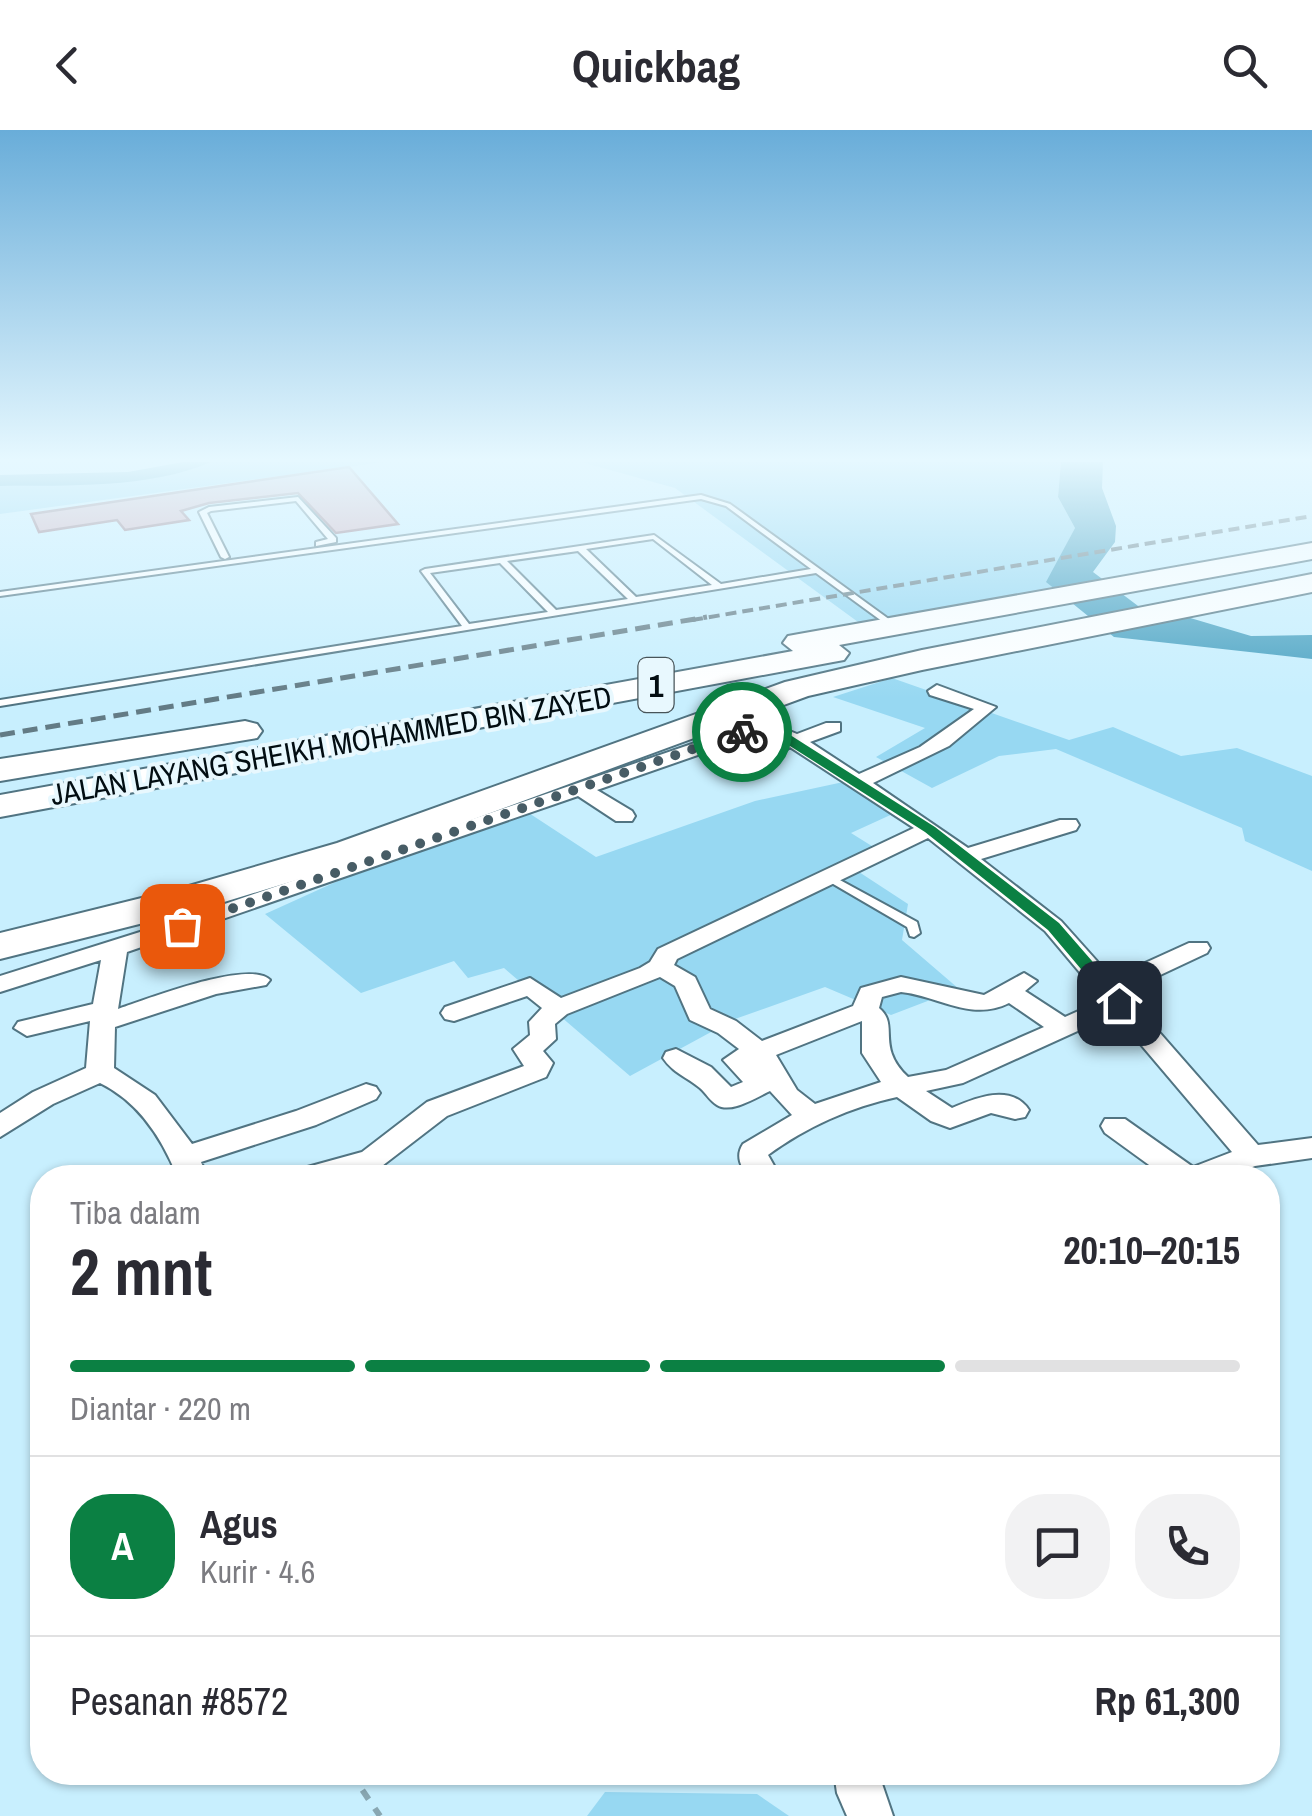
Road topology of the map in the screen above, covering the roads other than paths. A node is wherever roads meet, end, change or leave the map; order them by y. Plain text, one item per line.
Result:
1 (217, 541) edge
2 (331, 541) edge
3 (367, 541) edge
4 (632, 541) edge
5 (659, 541) edge
6 (778, 541) edge
7 (581, 549) junction
8 (1312, 551) edge
9 (224, 556) junction
10 (504, 560) junction
11 (1312, 566) edge
12 (820, 570) junction
13 (1312, 583) edge
14 (719, 586) junction
15 (0, 591) edge
16 (634, 600) junction
17 (1168, 605) junction
18 (554, 613) junction
19 (893, 626) junction
20 (468, 627) junction
21 (1036, 630) junction
22 (937, 692) dead end
23 (0, 703) edge
24 (462, 705) junction
25 (833, 727) dead end
26 (793, 740) junction
27 (762, 757) dead end
28 (0, 770) edge
29 (859, 782) junction
30 (580, 788) junction
31 (0, 790) edge
32 (0, 809) edge
33 (624, 816) dead end
34 (1068, 825) dead end
35 (930, 830) junction
36 (964, 857) junction
37 (826, 876) junction
38 (914, 932) dead end
39 (0, 946) edge
40 (115, 948) junction
41 (1198, 948) dead end
42 (660, 966) junction
43 (257, 980) dead end
44 (0, 984) edge
45 (1114, 996) junction
46 (558, 1008) junction
47 (454, 1012) dead end
48 (865, 1012) junction
49 (104, 1016) junction
50 (1062, 1027) junction
51 (26, 1028) dead end
52 (760, 1053) junction
53 (676, 1058) dead end
54 (100, 1072) junction
55 (900, 1088) junction
56 (366, 1092) dead end
57 (1015, 1110) dead end
58 (811, 1116) junction
59 (1115, 1126) dead end
60 (0, 1127) edge
61 (1312, 1148) edge
62 (1251, 1156) junction
63 (188, 1165) edge
64 (195, 1165) edge
65 (351, 1165) edge
66 (755, 1165) edge
67 (1172, 1165) edge
68 (1226, 1165) edge
69 (858, 1785) edge
70 (872, 1816) edge

1 - 9 lane
2 - 9 lane
3 - 15 lane
4 - 7 lane
5 - 14 lane
6 - 12 lane
7 - 10 lane
7 - 16 lane
8 - 19 highway, 1
9 - 15 lane
10 - 18 lane
10 - 20 lane
11 - 17 highway
11 - 31 highway, JALAN LAYANG SHEIKH MOHAMMED BIN ZAYED / 1
11 - 32 highway, JALAN LAYANG SHEIKH MOHAMMED BIN ZAYED / 1
12 - 14 lane
12 - 19 lane
13 - 17 highway
14 - 16 lane
16 - 18 lane
17 - 21 highway
18 - 20 lane
19 - 24 highway, 1
20 - 23 lane
21 - 32 highway, 1
21 - 39 highway
22 - 29 street
24 - 28 highway
24 - 31 highway, 1
25 - 26 street
26 - 27 street
26 - 29 street
26 - 30 street
29 - 35 street
30 - 33 street
30 - 40 street
34 - 36 street
35 - 36 street
35 - 37 street
36 - 45 street
37 - 38 lane
37 - 42 street
40 - 44 street
40 - 49 street
41 - 45 street
42 - 46 street
42 - 52 street
43 - 49 street
45 - 50 street
45 - 62 street
46 - 47 street
46 - 65 street
48 - 50 street
48 - 52 street
48 - 55 street
49 - 51 street
49 - 54 street
50 - 55 street
52 - 53 street
52 - 58 street
54 - 60 street
54 - 63 street
55 - 57 street
55 - 58 street
56 - 64 street
58 - 66 street
59 - 67 street
61 - 62 street
62 - 68 street
69 - 70 street

